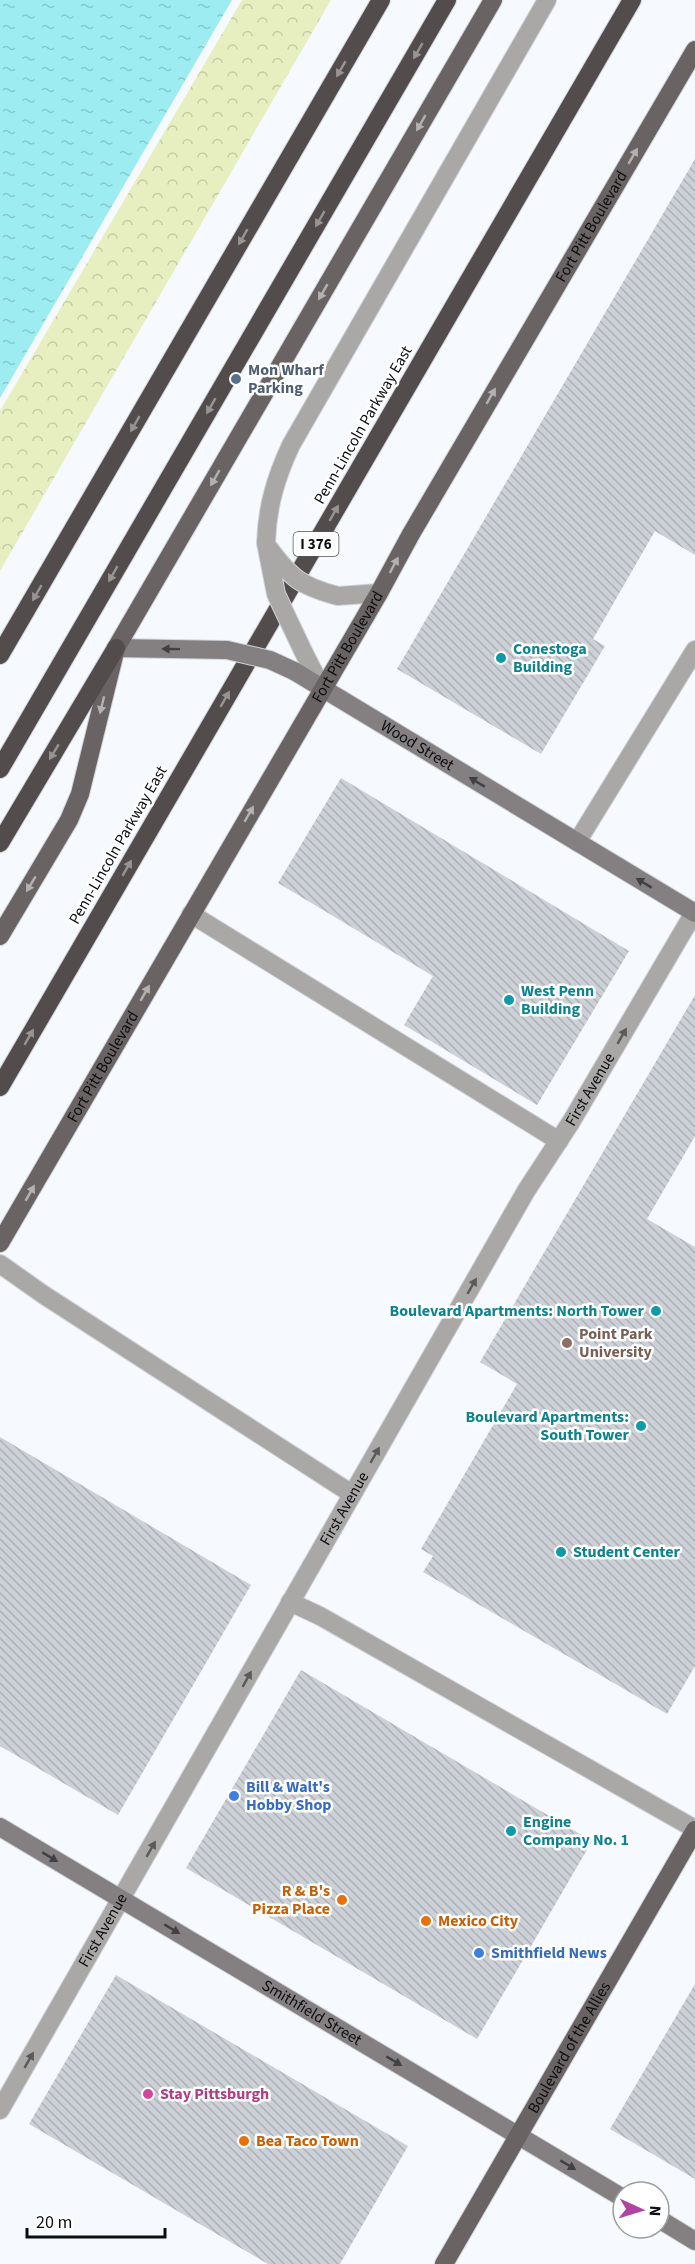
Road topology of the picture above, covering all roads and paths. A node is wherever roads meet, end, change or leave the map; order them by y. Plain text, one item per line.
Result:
1 (381, 0) edge
2 (447, 0) edge
3 (493, 0) edge
4 (547, 0) edge
5 (632, 0) edge
6 (695, 50) edge
7 (266, 543) junction
8 (379, 593) junction
9 (116, 648) junction
10 (695, 650) edge
11 (0, 655) edge
12 (322, 688) junction
13 (0, 769) edge
14 (576, 842) junction
15 (0, 843) edge
16 (695, 912) edge
17 (191, 914) junction
18 (0, 936) edge
19 (0, 1087) edge
20 (559, 1141) junction
21 (0, 1243) edge
22 (0, 1264) edge
23 (352, 1494) junction
24 (290, 1602) junction
25 (0, 1827) edge
26 (695, 1830) edge
27 (122, 1899) junction
28 (0, 2110) edge
29 (518, 2135) junction
30 (611, 2191) edge
31 (671, 2226) edge
32 (695, 2241) edge
33 (444, 2264) edge

1 -> 11 highway
2 -> 13 highway
3 -> 9 main road
4 - 7 street
19 -> 5 highway, Penn-Lincoln Parkway East / I 376
8 -> 6 main road, Fort Pitt Boulevard
7 - 8 street, bridge
7 - 12 street, bridge
8 - 12 main road, Fort Pitt Boulevard
12 -> 9 main road, Wood Street, bridge
9 -> 15 highway
9 -> 18 main road
10 - 14 street
14 -> 12 main road, Wood Street
17 -> 12 main road, Fort Pitt Boulevard
16 -> 14 main road, Wood Street
20 -> 16 street, First Avenue
17 - 20 street
21 -> 17 main road, Fort Pitt Boulevard
23 -> 20 street, First Avenue
22 - 23 street
23 - 24 street, First Avenue
24 - 26 street
27 -> 24 street, First Avenue
25 -> 27 main road, Smithfield Street
26 - 29 main road, Boulevard of the Allies
28 -> 27 street, First Avenue
27 -> 29 main road, Smithfield Street
29 -> 30 main road, Smithfield Street
29 - 33 main road, Boulevard of the Allies
31 - 32 main road

